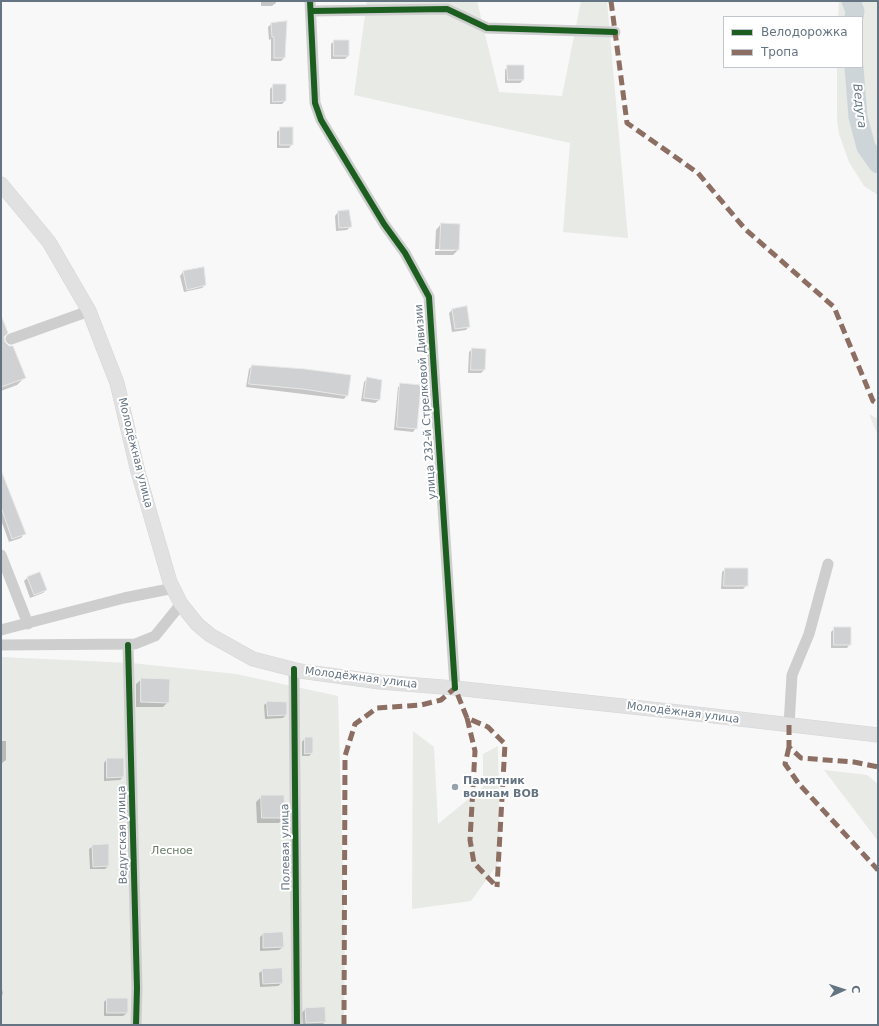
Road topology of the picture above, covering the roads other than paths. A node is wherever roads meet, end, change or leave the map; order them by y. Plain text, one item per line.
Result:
1 (311, 6) edge
2 (615, 32) dead end
3 (1, 184) edge
4 (89, 311) junction
5 (11, 339) dead end
6 (1, 555) edge
7 (828, 564) dead end
8 (174, 588) junction
9 (181, 604) junction
10 (28, 624) junction
11 (1, 630) edge
12 (128, 644) junction
13 (1, 645) edge
14 (294, 669) junction
15 (455, 688) junction
16 (789, 726) junction
17 (878, 735) edge
18 (136, 1025) edge
19 (297, 1025) edge

1 - 2 street
1 - 15 street, улица 232-й Стрелковой Дивизии
3 - 4 main road, Молодёжная улица
4 - 5 street
4 - 8 main road, Молодёжная улица
6 - 10 street
7 - 16 street
8 - 9 main road, Молодёжная улица
8 - 10 street
9 - 12 street
9 - 14 main road, Молодёжная улица
10 - 11 street
12 - 13 street
12 - 18 street, Ведугская улица
14 - 15 main road, Молодёжная улица
14 - 19 street, Полевая улица
15 - 16 main road, Молодёжная улица
16 - 17 main road, Молодёжная улица

